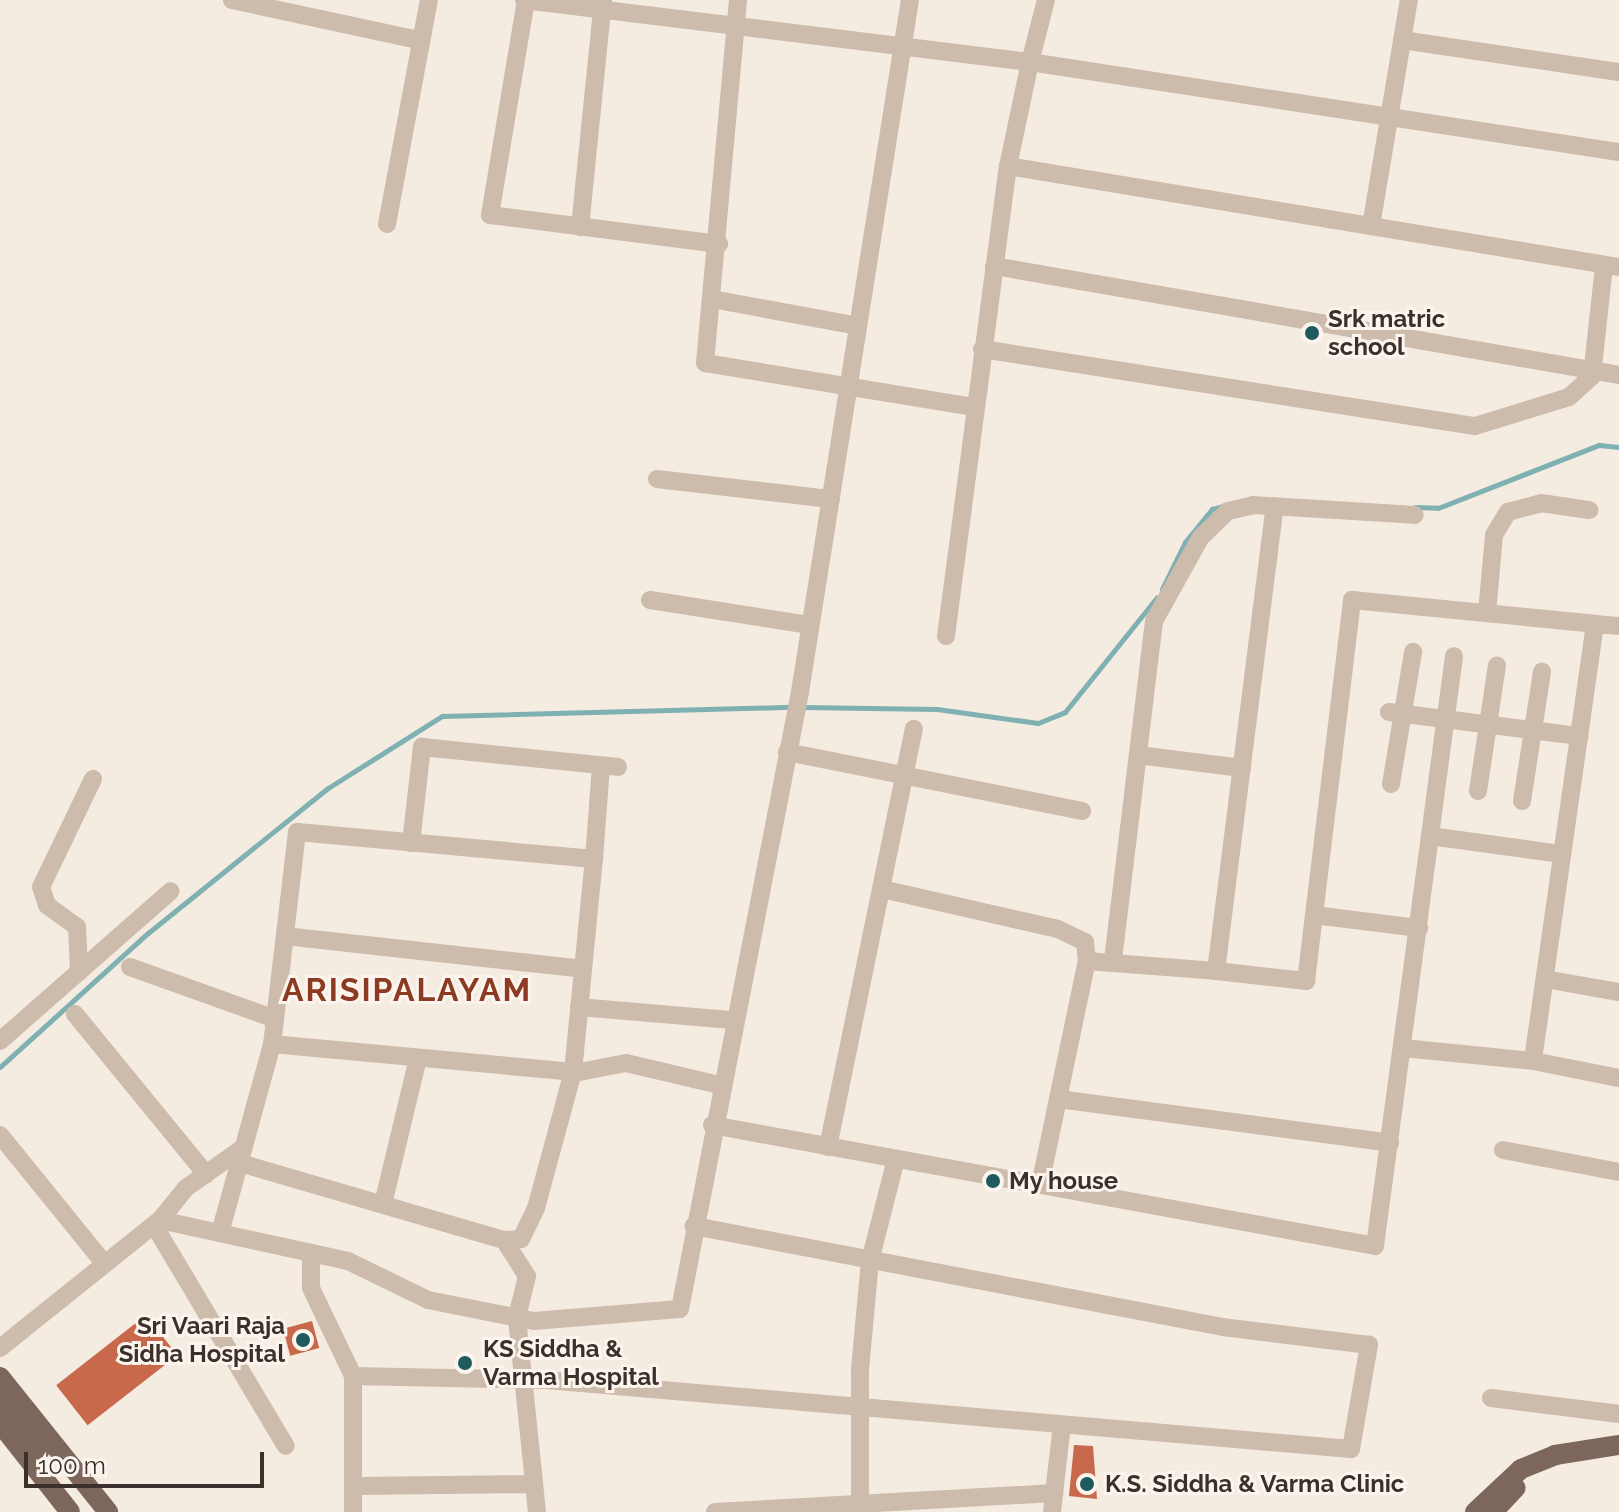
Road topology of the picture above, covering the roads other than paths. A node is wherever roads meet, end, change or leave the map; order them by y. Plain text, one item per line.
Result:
1 (232, 0) edge
2 (429, 0) edge
3 (525, 0) edge
4 (738, 0) edge
5 (910, 0) edge
6 (1046, 0) edge
7 (1409, 0) edge
8 (266, 4) edge
9 (602, 6) edge
10 (735, 24) junction
11 (418, 40) junction
12 (1402, 40) junction
13 (903, 46) junction
14 (1030, 62) junction
15 (1619, 72) edge
16 (1390, 117) junction
17 (1619, 152) edge
18 (1008, 166) junction
19 (387, 224) dead end
20 (1371, 226) junction
21 (580, 227) junction
22 (719, 244) junction
23 (994, 266) junction
24 (1612, 266) edge
25 (712, 299) junction
26 (858, 326) junction
27 (982, 349) junction
28 (1592, 370) junction
29 (1619, 375) edge
30 (849, 386) junction
31 (974, 407) junction
32 (657, 479) dead end
33 (831, 499) junction
34 (1275, 507) junction
35 (1589, 510) dead end
36 (1415, 515) dead end
37 (650, 600) dead end
38 (1487, 613) junction
39 (1595, 624) junction
40 (810, 625) junction
41 (1619, 626) edge
42 (946, 636) dead end
43 (1413, 652) dead end
44 (1454, 656) dead end
45 (1497, 665) dead end
46 (1542, 672) dead end
47 (1396, 713) junction
48 (1446, 719) junction
49 (1488, 724) junction
50 (914, 729) dead end
51 (1534, 730) junction
52 (1579, 736) junction
53 (787, 752) junction
54 (1138, 755) junction
55 (1242, 768) junction
56 (905, 774) junction
57 (93, 779) dead end
58 (1391, 784) dead end
59 (1478, 791) dead end
60 (1522, 801) dead end
61 (1082, 811) dead end
62 (1430, 836) junction
63 (411, 843) junction
64 (1562, 854) junction
65 (594, 859) junction
66 (882, 889) junction
67 (171, 891) dead end
68 (1314, 915) junction
69 (1419, 928) junction
70 (285, 936) junction
71 (1113, 960) junction
72 (1087, 961) junction
73 (130, 967) dead end
74 (583, 969) junction
75 (1216, 971) junction
76 (79, 972) junction
77 (1545, 979) junction
78 (1619, 992) edge
79 (579, 1007) junction
80 (75, 1014) dead end
81 (275, 1019) junction
82 (732, 1020) junction
83 (0, 1041) edge
84 (272, 1044) junction
85 (1403, 1048) junction
86 (418, 1058) junction
87 (1533, 1061) junction
88 (573, 1072) junction
89 (1619, 1078) edge
90 (719, 1085) junction
91 (1058, 1099) junction
92 (712, 1125) junction
93 (0, 1135) edge
94 (1390, 1143) junction
95 (828, 1147) junction
96 (1503, 1150) dead end
97 (242, 1155) junction
98 (896, 1159) junction
99 (1619, 1172) edge
100 (206, 1174) junction
101 (1040, 1185) junction
102 (383, 1204) junction
103 (157, 1222) junction
104 (694, 1226) junction
105 (220, 1233) junction
106 (504, 1240) junction
107 (311, 1253) junction
108 (870, 1261) junction
109 (105, 1264) junction
110 (517, 1317) junction
111 (0, 1348) edge
112 (353, 1376) junction
113 (0, 1377) edge
114 (522, 1380) junction
115 (1491, 1398) dead end
116 (0, 1400) edge
117 (861, 1408) junction
118 (1619, 1414) edge
119 (0, 1423) edge
120 (1062, 1425) junction
121 (1619, 1445) edge
122 (286, 1446) dead end
123 (1619, 1457) edge
124 (534, 1484) junction
125 (353, 1486) junction
126 (1053, 1502) edge
127 (860, 1506) junction
128 (70, 1512) edge
129 (90, 1512) edge
130 (108, 1512) edge
131 (353, 1512) edge
132 (537, 1512) edge
133 (715, 1512) edge
134 (1475, 1512) edge
135 (1493, 1512) edge

1 - 8 street
2 - 11 street
3 - 9 street
3 - 21 street
4 - 10 street
5 - 13 street
6 - 14 street
7 - 12 street
8 - 11 street
9 - 10 street
9 - 21 street
10 - 13 street
10 - 22 street
11 - 19 street
12 - 15 street
12 - 16 street
13 - 14 street
13 - 26 street
14 - 16 street
14 - 18 street
16 - 17 street
16 - 20 street
18 - 20 street
18 - 23 street
20 - 24 street
21 - 22 street
22 - 25 street
23 - 27 street
23 - 28 street
24 - 28 street
25 - 26 street
25 - 30 street
26 - 30 street
27 - 28 street
27 - 31 street
28 - 29 street
30 - 31 street
30 - 33 street
31 - 42 street
32 - 33 street
33 - 40 street
34 - 36 street
34 - 54 street
34 - 55 street
35 - 38 street
37 - 40 street
38 - 39 street
38 - 68 street
39 - 41 street
39 - 52 street
40 - 53 street
43 - 47 street
44 - 48 street
45 - 49 street
46 - 51 street
47 - 48 street
47 - 58 street
48 - 49 street
48 - 62 street
49 - 51 street
49 - 59 street
50 - 56 street
51 - 52 street
51 - 60 street
52 - 64 street
53 - 56 street
53 - 82 street
54 - 55 street
54 - 71 street
55 - 75 street
56 - 61 street
56 - 66 street
57 - 76 street
62 - 64 street
62 - 69 street
63 - 65 street
63 - 65 street
63 - 70 street
64 - 77 street
65 - 74 street
66 - 72 street
66 - 95 street
67 - 76 street
68 - 69 street
68 - 75 street
69 - 85 street
70 - 74 street
70 - 81 street
71 - 72 street
71 - 75 street
72 - 91 street
73 - 81 street
74 - 79 street
76 - 83 street
77 - 78 street
77 - 87 street
79 - 82 street
79 - 88 street
80 - 100 street
81 - 84 street
82 - 90 street
84 - 86 street
84 - 97 street
85 - 87 street
85 - 94 street
86 - 88 street
86 - 102 street
87 - 89 street
88 - 90 street
88 - 106 street
90 - 92 street
91 - 94 street
91 - 101 street
92 - 95 street
92 - 104 street
93 - 109 street
94 - 101 street
95 - 98 street
96 - 99 street
97 - 100 street
97 - 102 street
97 - 105 street
98 - 101 street
98 - 108 street
100 - 103 street
102 - 106 street
103 - 105 street
103 - 109 street
103 - 122 street
104 - 108 street
104 - 110 street
105 - 107 street
106 - 110 street
107 - 110 street
107 - 112 street
108 - 117 street
108 - 120 street
109 - 111 street
110 - 114 street
112 - 114 street
112 - 125 street
113 - 130 main road
114 - 117 street
114 - 124 street
115 - 118 street
116 - 129 main road
117 - 120 street
117 - 127 street
119 - 128 main road
120 - 126 street
121 - 134 main road
123 - 135 main road
124 - 125 street
124 - 132 street
125 - 131 street
126 - 127 street
127 - 133 street

